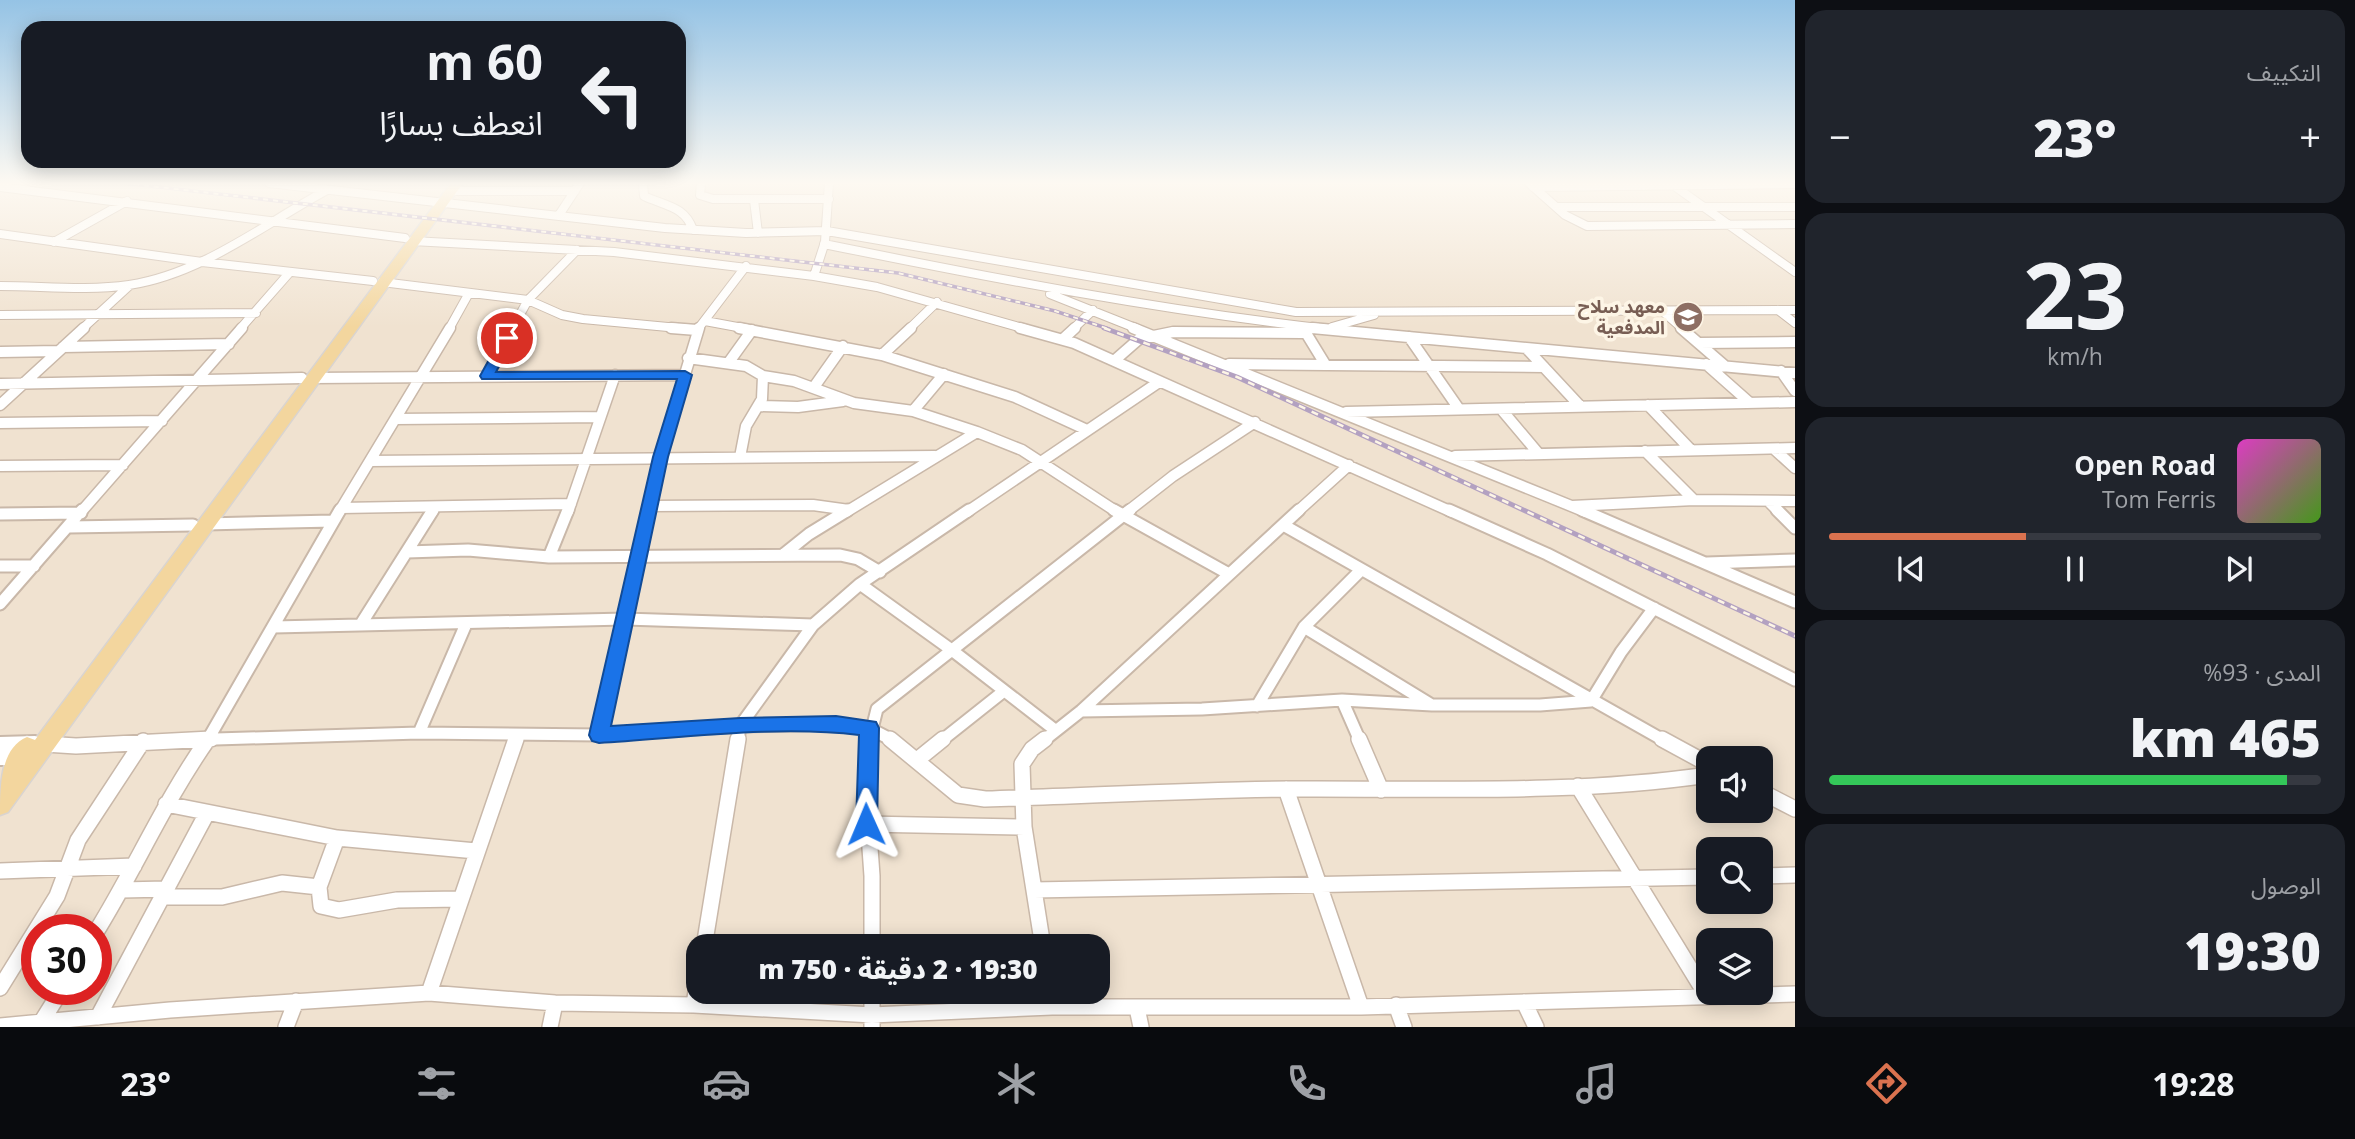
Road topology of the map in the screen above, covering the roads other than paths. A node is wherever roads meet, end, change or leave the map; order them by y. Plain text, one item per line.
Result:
1 (74, 231) edge
2 (253, 231) edge
3 (353, 231) edge
4 (415, 231) edge
5 (713, 231) edge
6 (827, 231) junction
7 (1738, 231) edge
8 (758, 233) joint
9 (0, 234) edge
10 (408, 239) junction
11 (54, 242) junction
12 (824, 244) junction
13 (577, 250) junction
14 (202, 262) junction
15 (746, 266) junction
16 (290, 272) junction
17 (1795, 272) edge
18 (814, 275) junction
19 (378, 282) junction
20 (130, 285) junction
21 (1028, 285) junction
22 (0, 286) edge
23 (469, 293) junction
24 (528, 300) junction
25 (937, 302) junction
26 (1093, 310) junction
27 (1661, 310) junction
28 (1778, 310) junction
29 (1795, 310) edge
30 (256, 313) junction
31 (1380, 313) junction
32 (99, 314) junction
33 (0, 315) edge
34 (1795, 323) edge
35 (701, 326) junction
36 (1322, 329) junction
37 (752, 330) junction
38 (1306, 333) junction
39 (1156, 334) junction
40 (1409, 337) junction
41 (1063, 339) junction
42 (1795, 342) edge
43 (1699, 343) junction
44 (229, 344) junction
45 (843, 346) junction
46 (61, 349) junction
47 (1527, 349) junction
48 (0, 352) edge
49 (882, 355) junction
50 (688, 358) junction
51 (1115, 360) junction
52 (729, 362) junction
53 (1325, 364) junction
54 (1706, 364) junction
55 (1223, 365) junction
56 (1725, 366) junction
57 (1544, 367) junction
58 (1429, 368) junction
59 (1781, 371) junction
60 (1795, 373) edge
61 (944, 374) junction
62 (615, 375) junction
63 (685, 375) junction
64 (487, 376) junction
65 (763, 376) junction
66 (422, 377) junction
67 (307, 378) junction
68 (197, 380) junction
69 (1159, 382) junction
70 (0, 384) edge
71 (23, 384) junction
72 (814, 387) junction
73 (1795, 391) edge
74 (846, 401) junction
75 (1795, 402) edge
76 (1750, 403) junction
77 (0, 405) edge
78 (1648, 405) junction
79 (758, 406) junction
80 (1580, 406) junction
81 (1459, 409) junction
82 (1501, 409) junction
83 (913, 411) junction
84 (1340, 412) junction
85 (600, 417) junction
86 (396, 419) junction
87 (162, 421) junction
88 (1255, 422) junction
89 (0, 423) edge
90 (1087, 430) junction
91 (977, 432) junction
92 (1795, 448) edge
93 (1774, 449) junction
94 (1691, 450) junction
95 (1645, 451) junction
96 (1538, 453) junction
97 (935, 456) junction
98 (1449, 456) junction
99 (660, 457) junction
100 (740, 457) junction
101 (586, 458) junction
102 (370, 461) junction
103 (1040, 461) junction
104 (123, 465) junction
105 (0, 466) edge
106 (1349, 466) junction
107 (1795, 468) edge
108 (1694, 500) junction
109 (1768, 501) junction
110 (1795, 501) edge
111 (571, 504) junction
112 (651, 506) junction
113 (1569, 506) junction
114 (435, 507) junction
115 (341, 508) junction
116 (849, 510) junction
117 (81, 513) junction
118 (0, 514) edge
119 (1123, 516) junction
120 (332, 521) junction
121 (199, 525) junction
122 (1285, 526) junction
123 (69, 527) junction
124 (1795, 528) edge
125 (407, 552) junction
126 (784, 554) junction
127 (548, 557) junction
128 (638, 557) junction
129 (1795, 559) edge
130 (1704, 563) junction
131 (0, 566) edge
132 (34, 566) junction
133 (1361, 570) junction
134 (880, 572) junction
135 (1228, 574) junction
136 (860, 584) junction
137 (1795, 602) edge
138 (0, 604) edge
139 (1654, 608) junction
140 (625, 619) junction
141 (361, 624) junction
142 (466, 624) junction
143 (813, 625) junction
144 (274, 627) junction
145 (1304, 627) junction
146 (953, 651) junction
147 (1795, 680) edge
148 (1004, 691) junction
149 (1342, 700) junction
150 (1591, 701) junction
151 (1432, 705) junction
152 (1257, 706) junction
153 (1081, 711) junction
154 (740, 726) junction
155 (869, 728) junction
156 (1055, 730) junction
157 (419, 733) junction
158 (599, 735) junction
159 (517, 736) junction
160 (208, 739) junction
161 (143, 741) junction
162 (0, 744) edge
163 (31, 750) junction
164 (0, 757) edge
165 (1696, 758) edge
166 (917, 760) junction
167 (1696, 777) edge
168 (0, 783) edge
169 (1578, 786) junction
170 (1286, 789) junction
171 (1381, 790) junction
172 (1025, 797) junction
173 (1773, 798) edge
174 (0, 804) edge
175 (166, 804) junction
176 (1795, 809) edge
177 (208, 813) junction
178 (866, 824) junction
179 (1024, 827) junction
180 (337, 838) junction
181 (476, 851) junction
182 (134, 866) junction
183 (69, 869) junction
184 (0, 872) edge
185 (1795, 875) edge
186 (1773, 876) edge
187 (1634, 877) junction
188 (1696, 877) edge
189 (1321, 884) junction
190 (319, 887) junction
191 (122, 890) junction
192 (1034, 890) junction
193 (164, 893) junction
194 (460, 899) junction
195 (107, 914) edge
196 (706, 934) edge
197 (872, 934) edge
198 (1041, 934) edge
199 (1696, 978) edge
200 (0, 988) edge
201 (429, 993) junction
202 (1696, 996) edge
203 (1773, 998) edge
204 (1792, 998) edge
205 (296, 1002) junction
206 (1524, 1002) junction
207 (555, 1003) junction
208 (1017, 1004) edge
209 (1094, 1004) edge
210 (52, 1005) edge
211 (694, 1005) joint
212 (1396, 1005) junction
213 (1361, 1007) junction
214 (1138, 1008) junction
215 (98, 1017) junction
216 (42, 1021) junction
217 (872, 1021) edge
218 (0, 1026) edge
219 (286, 1027) edge
220 (550, 1027) edge
221 (1141, 1027) edge
222 (1404, 1027) edge
223 (1536, 1027) edge

1 - 11 street
2 - 14 street
3 - 10 street
4 - 10 main road
5 - 8 street
6 - 8 street
6 - 12 street
6 - 31 street
7 - 17 street
9 - 11 street
10 - 13 street
10 - 19 main road
11 - 14 street
12 - 18 street
12 - 21 street
13 - 15 street
13 - 24 street
14 - 16 street
14 - 20 street
15 - 18 street
15 - 35 street
16 - 19 street
16 - 30 street
18 - 25 street
19 - 23 street
19 - 67 main road
20 - 22 street
20 - 32 street
21 - 26 street
21 - 36 street
23 - 24 street
23 - 66 street
24 - 35 street
24 - 64 street
25 - 41 street
25 - 49 street
26 - 39 street
26 - 41 street
27 - 28 street
27 - 31 street
27 - 43 street
28 - 29 street
28 - 34 street
30 - 32 street
30 - 44 street
31 - 36 street
32 - 33 street
32 - 46 street
35 - 37 street
35 - 50 street
36 - 38 street
36 - 40 street
37 - 45 street
37 - 52 street
38 - 39 street
38 - 53 street
39 - 51 street
39 - 55 street
40 - 47 street
40 - 58 street
41 - 51 street
42 - 43 street
43 - 56 street
44 - 46 street
44 - 68 street
45 - 49 street
45 - 72 street
46 - 48 street
46 - 71 street
47 - 54 street
47 - 57 street
49 - 61 street
50 - 52 street
50 - 63 street
51 - 69 street
52 - 65 street
53 - 55 street
53 - 58 street
54 - 56 street
54 - 76 street
55 - 84 street
56 - 59 street
57 - 58 street
57 - 80 street
58 - 81 street
59 - 60 street
59 - 73 street
61 - 83 street
61 - 90 street
62 - 63 street
62 - 64 street
62 - 85 street
63 - 99 street
64 - 66 street
65 - 72 street
65 - 79 street
66 - 67 street
66 - 86 street
67 - 68 street
67 - 121 main road
68 - 71 street
68 - 87 street
69 - 88 street
69 - 90 street
70 - 71 street
71 - 77 street
72 - 74 street
74 - 79 street
74 - 83 street
75 - 76 street
76 - 78 street
78 - 80 street
78 - 94 street
79 - 100 street
80 - 82 street
81 - 82 street
81 - 84 street
82 - 96 street
83 - 91 street
84 - 98 street
85 - 86 street
85 - 101 street
86 - 102 street
87 - 89 street
87 - 104 street
88 - 106 street
88 - 119 street
90 - 103 street
91 - 97 street
91 - 103 street
92 - 93 street
93 - 94 street
93 - 107 street
94 - 95 street
95 - 96 street
95 - 108 street
96 - 98 street
97 - 100 street
97 - 116 street
98 - 113 street
99 - 100 street
99 - 101 street
99 - 112 street
101 - 102 street
101 - 111 street
102 - 115 street
103 - 119 street
103 - 134 street
104 - 105 street
104 - 117 street
106 - 122 street
106 - 139 street
108 - 109 street
108 - 113 street
109 - 110 street
109 - 124 street
111 - 114 street
111 - 127 street
112 - 116 street
112 - 128 street
113 - 130 street
114 - 115 street
114 - 125 street
115 - 120 street
116 - 126 street
117 - 118 street
117 - 123 street
119 - 135 street
119 - 146 street
120 - 121 street
120 - 144 street
121 - 123 street
121 - 163 main road
122 - 133 street
122 - 135 street
123 - 132 street
125 - 127 street
125 - 141 street
126 - 128 street
126 - 134 street
127 - 128 street
128 - 140 street
129 - 130 street
130 - 137 street
131 - 132 street
132 - 138 street
133 - 145 street
133 - 150 street
134 - 136 street
135 - 153 street
136 - 143 street
136 - 146 street
139 - 147 street
139 - 150 street
140 - 142 street
140 - 143 street
140 - 158 street
141 - 142 street
141 - 144 street
142 - 157 street
143 - 154 street
144 - 160 street
145 - 151 street
145 - 152 street
146 - 148 street
146 - 155 street
148 - 156 street
148 - 166 street
149 - 151 street
149 - 152 street
149 - 171 street
150 - 151 street
150 - 165 street
152 - 153 street
153 - 156 street
154 - 155 street
154 - 158 street
154 - 196 street
155 - 166 street
155 - 178 street
156 - 172 street
157 - 159 street
157 - 160 street
158 - 159 street
159 - 181 street
160 - 161 street
160 - 175 street
161 - 163 street
161 - 183 street
162 - 163 street
163 - 164 street
163 - 168 main road
163 - 174 main road
166 - 172 street
167 - 169 street
169 - 171 street
169 - 187 street
170 - 171 street
170 - 172 street
170 - 189 street
172 - 179 street
173 - 176 street
175 - 177 street
175 - 182 street
177 - 180 street
177 - 193 street
178 - 179 street
178 - 197 street
179 - 192 street
180 - 181 street
180 - 190 street
181 - 194 street
182 - 183 street
182 - 191 street
183 - 184 street
183 - 200 street
185 - 186 street
187 - 188 street
187 - 189 street
187 - 199 street
189 - 192 street
189 - 213 street
190 - 193 street
190 - 194 street
191 - 193 street
191 - 195 street
192 - 198 street
193 - 215 street
194 - 201 street
201 - 205 street
201 - 207 street
202 - 206 street
203 - 204 street
205 - 215 street
205 - 219 street
206 - 212 street
206 - 223 street
207 - 211 street
207 - 220 street
208 - 217 street
209 - 214 street
210 - 216 street
211 - 217 street
212 - 213 street
212 - 222 street
213 - 214 street
214 - 221 street
215 - 216 street
216 - 218 street

